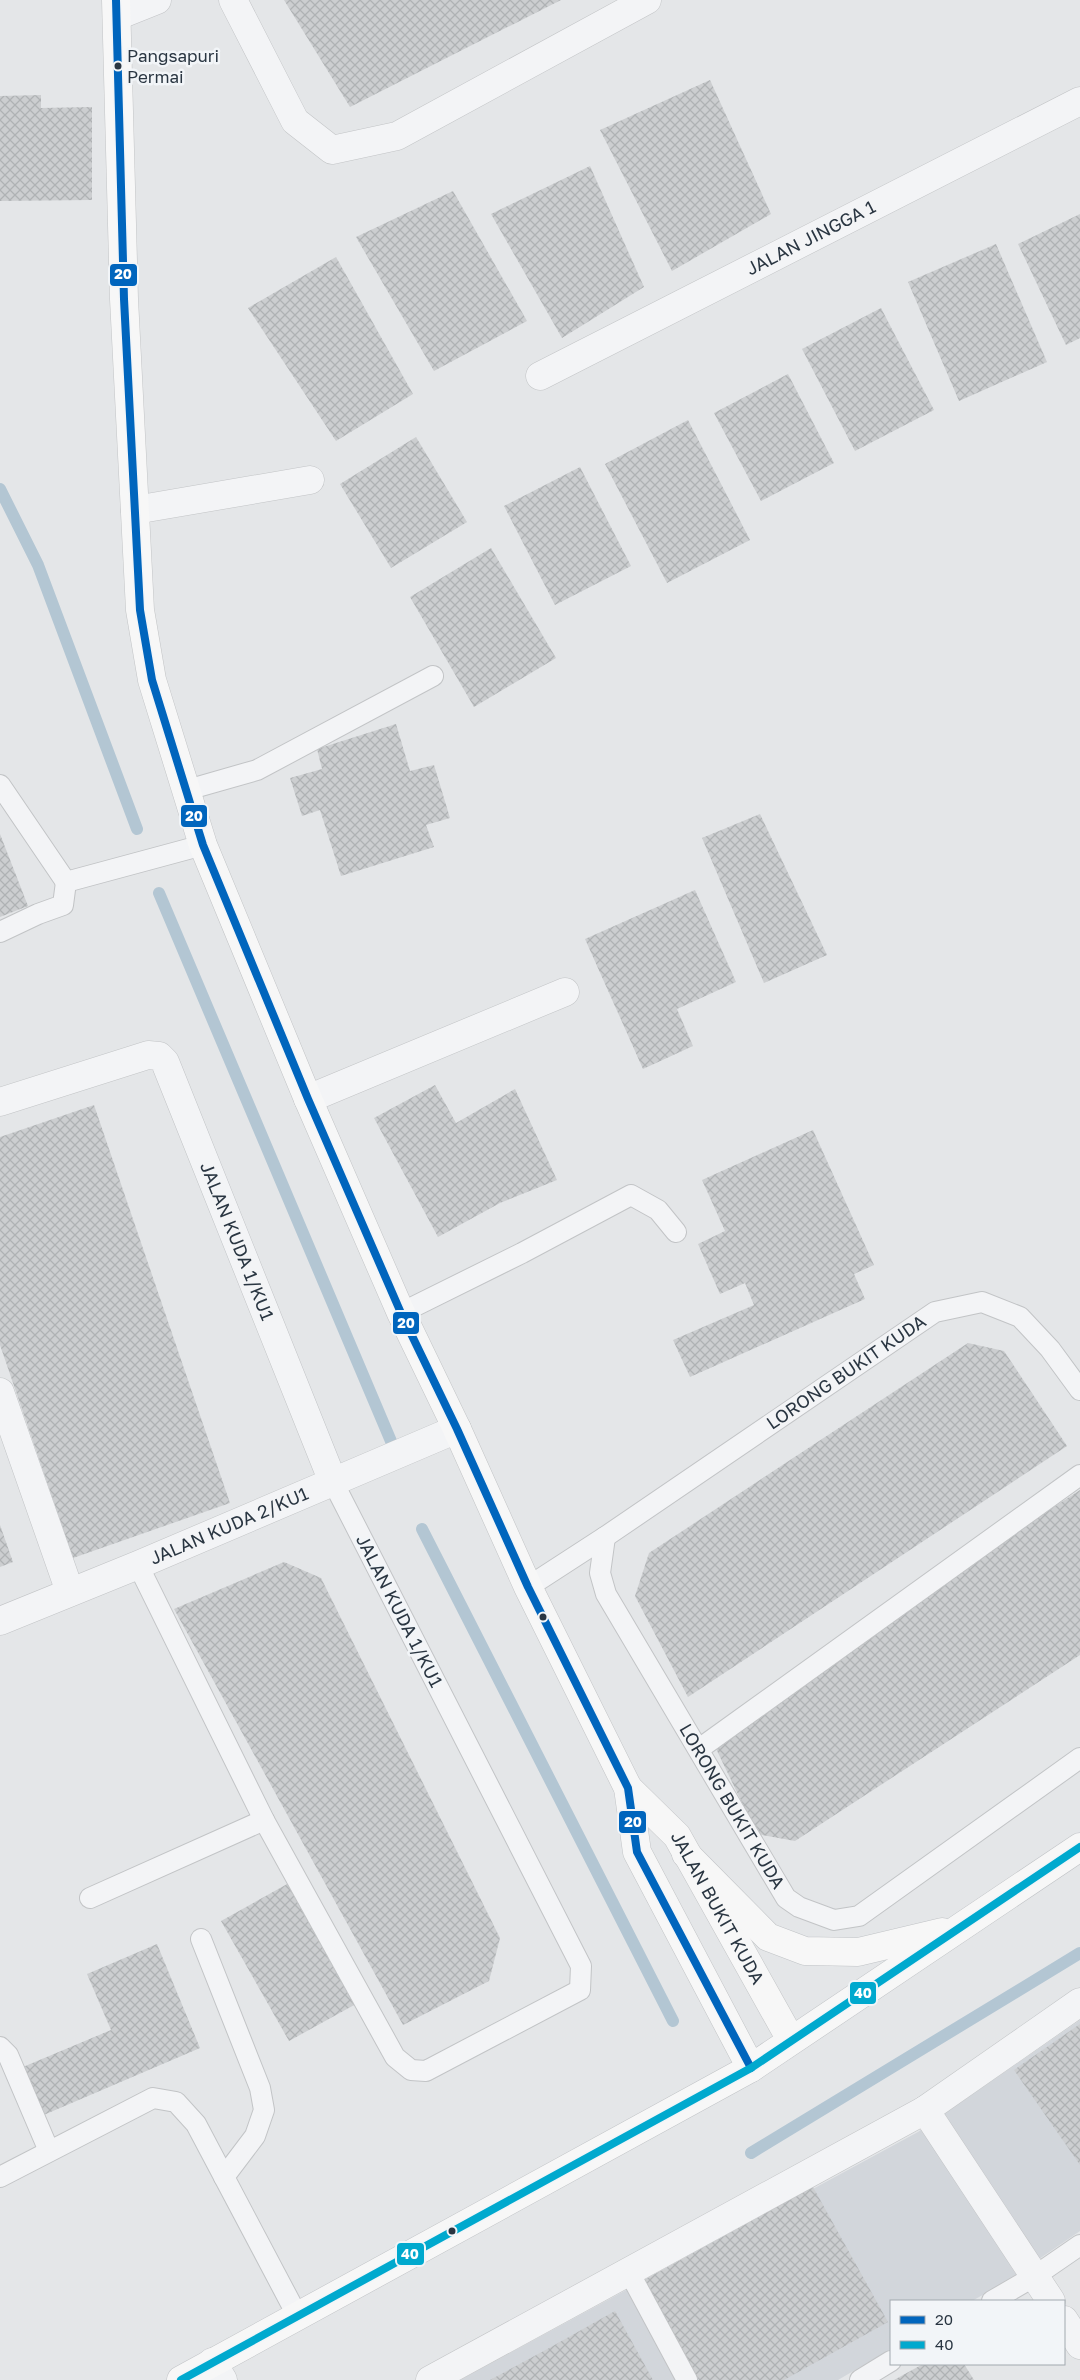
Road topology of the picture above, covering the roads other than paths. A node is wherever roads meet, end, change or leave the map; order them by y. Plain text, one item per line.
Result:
1 (157, 0) edge
2 (233, 0) edge
3 (648, 0) edge
4 (117, 8) edge
5 (1080, 101) edge
6 (540, 376) dead end
7 (310, 480) dead end
8 (135, 510) junction
9 (433, 676) dead end
10 (0, 785) edge
11 (186, 790) junction
12 (202, 845) junction
13 (66, 882) junction
14 (0, 932) edge
15 (565, 992) dead end
16 (308, 1098) junction
17 (0, 1102) edge
18 (676, 1232) dead end
19 (401, 1312) junction
20 (1080, 1390) edge
21 (0, 1392) edge
22 (457, 1429) junction
23 (1080, 1475) edge
24 (333, 1482) junction
25 (605, 1537) junction
26 (138, 1565) junction
27 (528, 1587) junction
28 (70, 1592) junction
29 (0, 1621) edge
30 (699, 1749) junction
31 (1080, 1758) edge
32 (628, 1788) junction
33 (264, 1820) junction
34 (1080, 1847) edge
35 (686, 1854) junction
36 (90, 1898) dead end
37 (959, 1928) junction
38 (201, 1939) dead end
39 (1080, 2002) edge
40 (791, 2040) junction
41 (0, 2048) edge
42 (751, 2068) junction
43 (925, 2110) junction
44 (49, 2151) junction
45 (0, 2177) edge
46 (224, 2177) junction
47 (1080, 2245) edge
48 (629, 2272) junction
49 (1035, 2276) junction
50 (994, 2300) edge
51 (1050, 2300) edge
52 (297, 2315) junction
53 (1065, 2322) edge
54 (1080, 2345) edge
55 (890, 2362) edge
56 (217, 2371) edge
57 (181, 2380) edge
58 (430, 2380) edge
59 (687, 2380) edge
60 (860, 2380) edge

1 - 4 street
2 - 3 street
4 - 8 street, JALAN BUKIT KUDA
5 - 6 street, JALAN JINGGA 1
7 - 8 street
8 - 11 street, JALAN BUKIT KUDA
9 - 11 lane
10 - 13 lane
11 - 12 street, JALAN BUKIT KUDA
12 - 13 lane
12 - 16 street, JALAN BUKIT KUDA
13 - 14 lane
15 - 16 street
16 - 19 street, JALAN BUKIT KUDA
17 - 24 street, JALAN KUDA 1/KU1
18 - 19 lane
19 - 22 street, JALAN BUKIT KUDA
20 - 25 lane, LORONG BUKIT KUDA
21 - 28 street
22 - 24 street, JALAN KUDA 2/KU1
22 - 27 street, JALAN BUKIT KUDA
23 - 30 lane
24 - 26 street, JALAN KUDA 2/KU1
24 - 33 lane, JALAN KUDA 1/KU1
25 - 27 lane, LORONG BUKIT KUDA
25 - 30 lane, LORONG BUKIT KUDA
26 - 28 street, JALAN KUDA 2/KU1
26 - 33 lane
27 - 32 street, JALAN BUKIT KUDA
28 - 29 street, JALAN KUDA 2/KU1
30 - 31 lane, LORONG BUKIT KUDA
32 - 35 street, JALAN BUKIT KUDA
32 - 42 street, JALAN BUKIT KUDA
33 - 36 lane
34 - 37 street
35 - 37 street
35 - 40 street, JALAN BUKIT KUDA
37 - 40 street
38 - 46 lane
39 - 43 street
40 - 42 street
41 - 44 lane
42 - 52 street
43 - 48 street
43 - 49 street
44 - 45 lane
44 - 46 lane
46 - 52 lane
47 - 49 lane
48 - 58 street
48 - 59 lane
49 - 50 lane
49 - 51 street
52 - 56 street
53 - 54 street
55 - 60 lane
56 - 57 street

